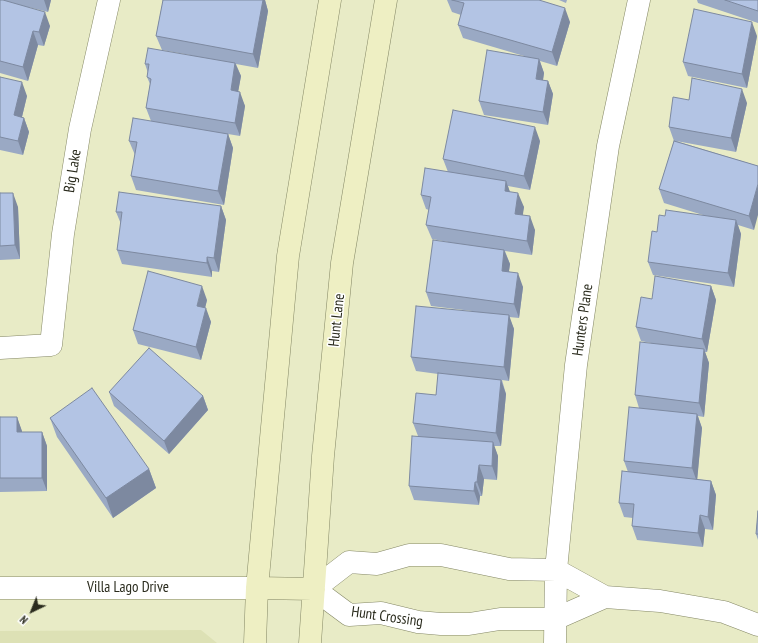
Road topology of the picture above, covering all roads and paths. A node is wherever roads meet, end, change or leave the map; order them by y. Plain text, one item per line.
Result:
1 (109, 0) edge
2 (330, 0) edge
3 (386, 0) edge
4 (639, 0) edge
5 (0, 348) edge
6 (556, 570) junction
7 (0, 588) edge
8 (257, 588) junction
9 (314, 589) junction
10 (605, 597) junction
11 (555, 619) junction
12 (758, 625) edge
13 (255, 643) edge
14 (310, 643) edge
15 (555, 643) edge

1 - 5 street, Big Lake
2 - 8 main road
3 - 9 main road, Hunt Lane
4 - 6 street, Hunters Plane
6 - 9 street, Hunt Crossing
6 - 10 street, Hunt Crossing
6 - 11 street, Hunters Plane
7 - 8 street, Villa Lago Drive
8 - 9 main road
8 - 13 main road
9 - 11 street, Hunt Crossing
9 - 14 main road, Hunt Lane
10 - 11 street, Hunt Crossing
10 - 12 street, Hunt Crossing
11 - 15 street, Hunters Plane

